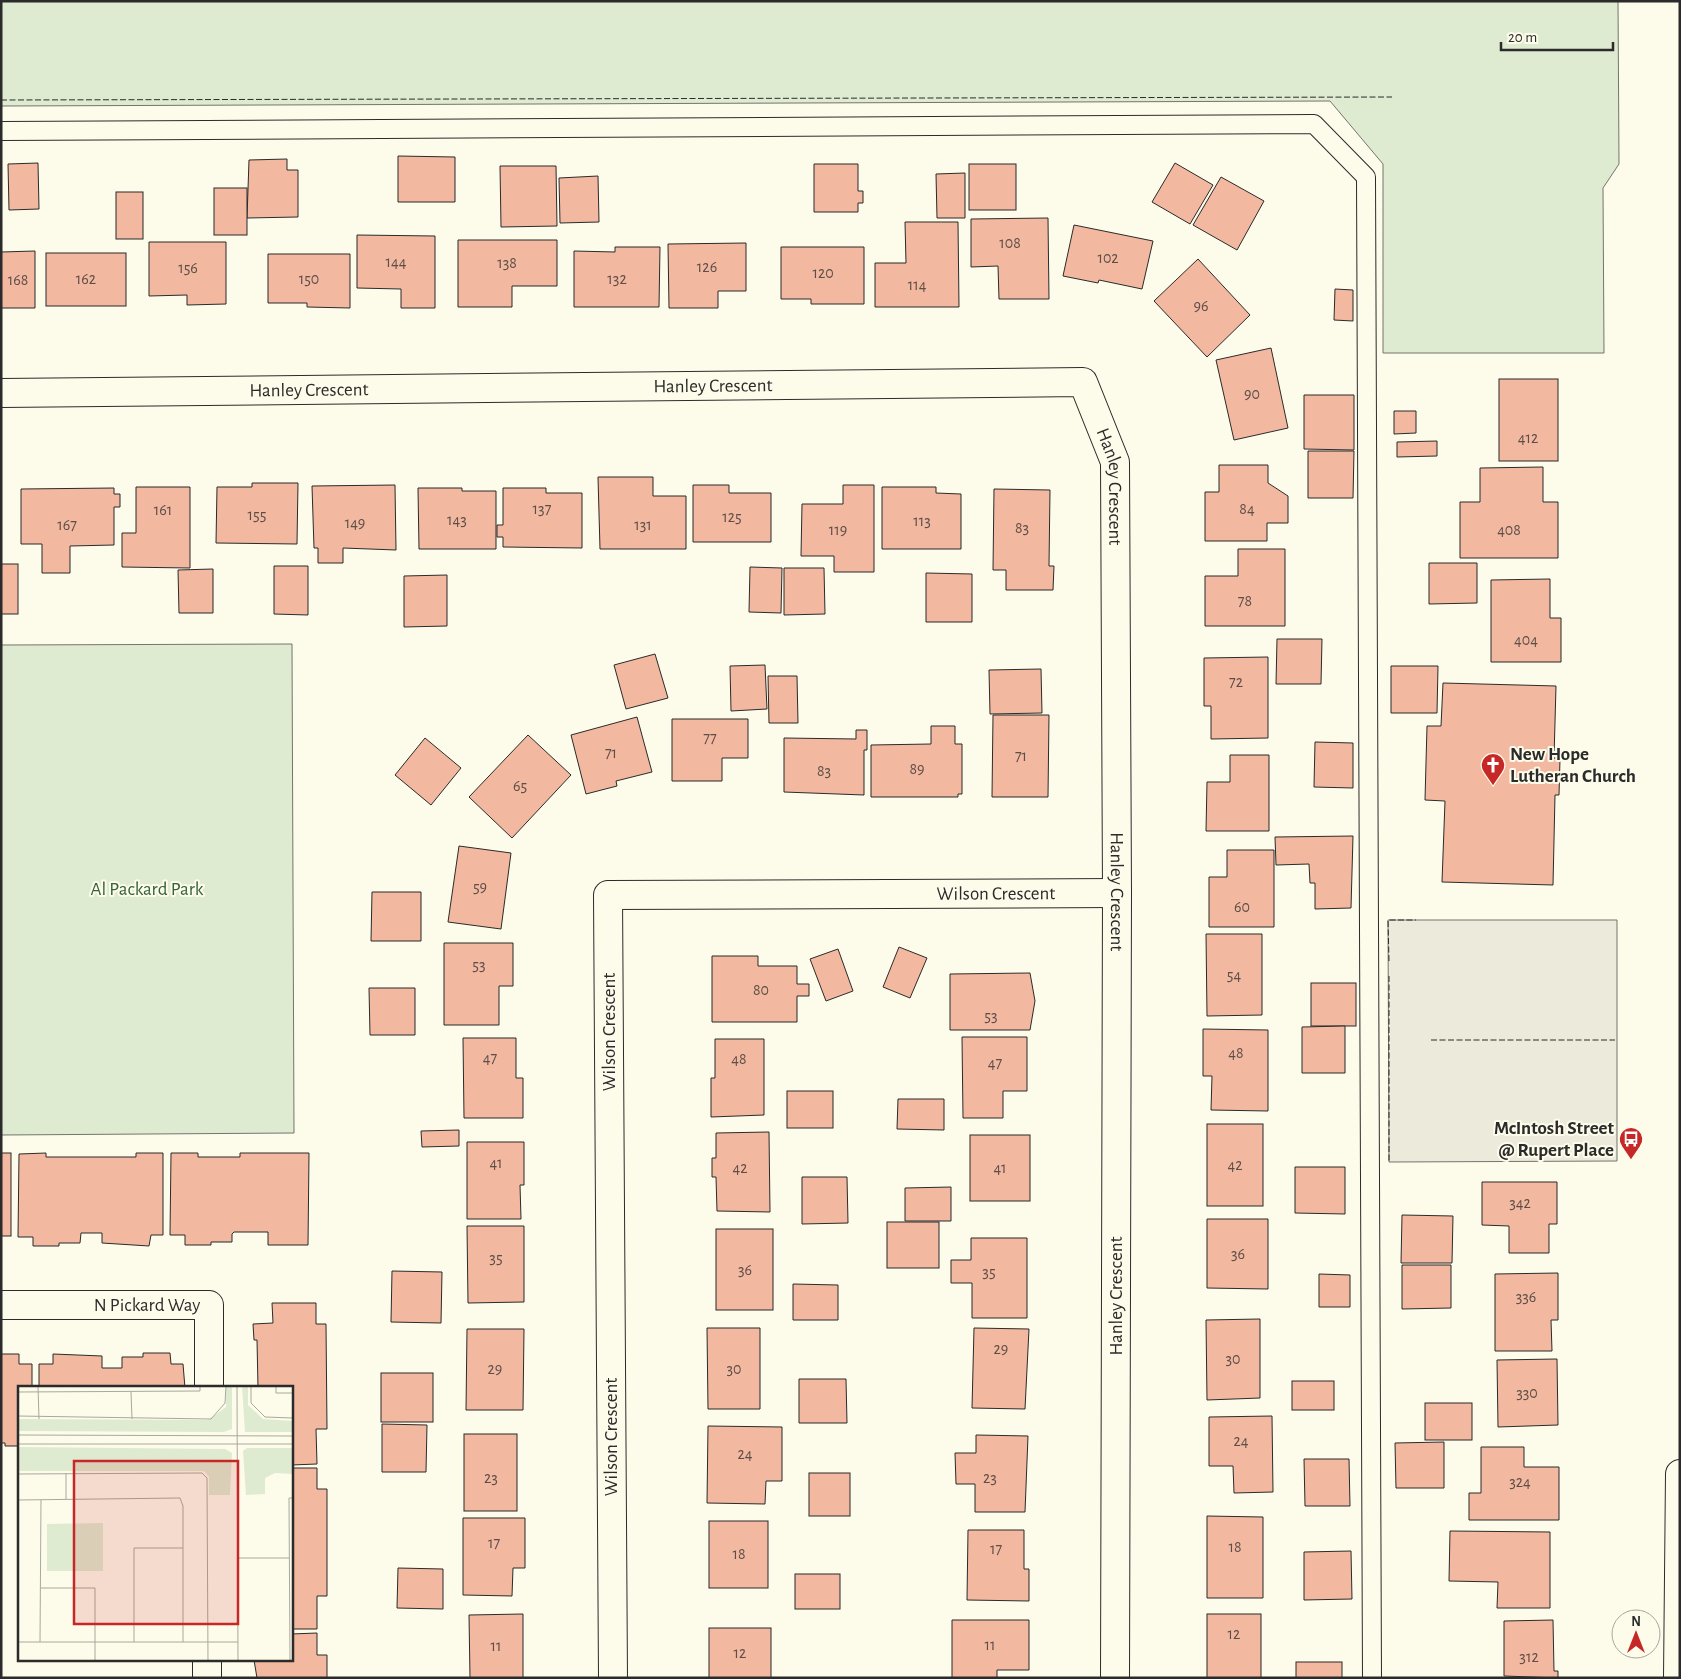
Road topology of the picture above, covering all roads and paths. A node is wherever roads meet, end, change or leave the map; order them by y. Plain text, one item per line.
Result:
1 (1, 131) edge
2 (1, 393) edge
3 (1117, 894) junction
4 (1, 1306) edge
5 (208, 1386) edge
6 (1680, 1474) edge
7 (207, 1662) edge
8 (207, 1678) edge
9 (613, 1678) edge
10 (1115, 1678) edge
11 (1372, 1678) edge
12 (1678, 1678) edge

1 - 11 lane
2 - 3 street, Hanley Crescent
3 - 9 street, Wilson Crescent
3 - 10 street, Hanley Crescent
4 - 5 street, N Pickard Way
6 - 12 street
7 - 8 street

